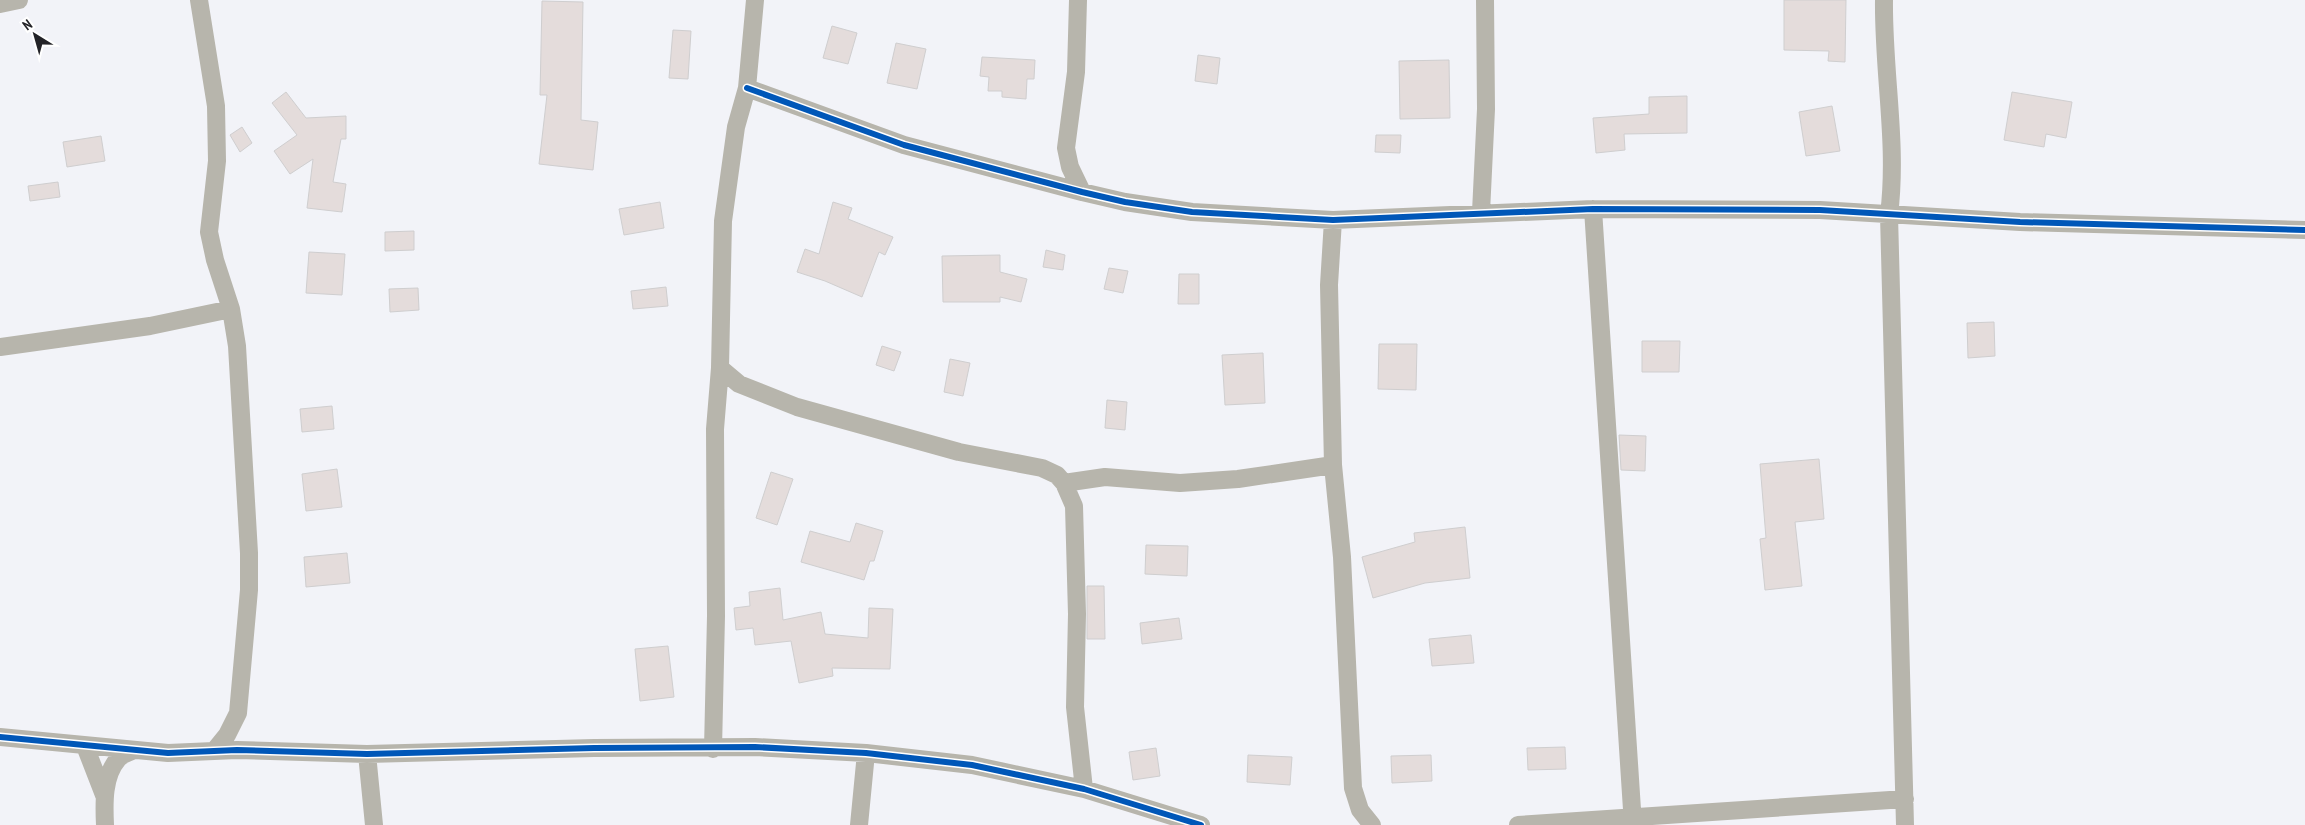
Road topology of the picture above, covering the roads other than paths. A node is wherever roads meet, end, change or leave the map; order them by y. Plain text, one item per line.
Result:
1 (19, 0) edge
2 (199, 0) edge
3 (756, 0) edge
4 (1078, 0) edge
5 (1485, 0) edge
6 (1884, 0) edge
7 (0, 4) edge
8 (747, 88) junction
9 (1082, 192) junction
10 (1593, 209) junction
11 (1481, 212) junction
12 (1889, 215) junction
13 (1333, 220) junction
14 (2305, 230) edge
15 (231, 309) junction
16 (0, 347) edge
17 (720, 368) junction
18 (1333, 465) junction
19 (1064, 483) junction
20 (238, 713) junction
21 (0, 737) edge
22 (85, 746) junction
23 (713, 749) junction
24 (252, 750) junction
25 (132, 751) junction
26 (214, 751) junction
27 (866, 752) junction
28 (367, 754) junction
29 (1084, 789) junction
30 (104, 795) junction
31 (1905, 799) junction
32 (1632, 822) edge
33 (105, 825) edge
34 (374, 825) edge
35 (859, 825) edge
36 (1201, 825) edge
37 (1372, 825) edge
38 (1518, 825) edge
39 (1905, 825) edge

1 - 7 street
2 - 15 street
3 - 8 street
4 - 9 street
5 - 11 street
6 - 12 street
8 - 9 street
8 - 17 street
9 - 13 street
10 - 11 street
10 - 12 street
10 - 32 street
11 - 13 street
12 - 14 street
12 - 31 street
13 - 18 street
15 - 16 street
15 - 20 street
17 - 19 street
17 - 23 street
18 - 19 street
18 - 37 street
19 - 29 street
20 - 24 street
20 - 26 street
21 - 22 street
22 - 25 street
22 - 30 street
23 - 27 street
23 - 28 street
24 - 26 street
24 - 28 street
25 - 26 street
25 - 30 street
27 - 29 street
27 - 35 street
28 - 34 street
29 - 36 street
30 - 33 street
31 - 32 street
31 - 39 street
32 - 38 street

